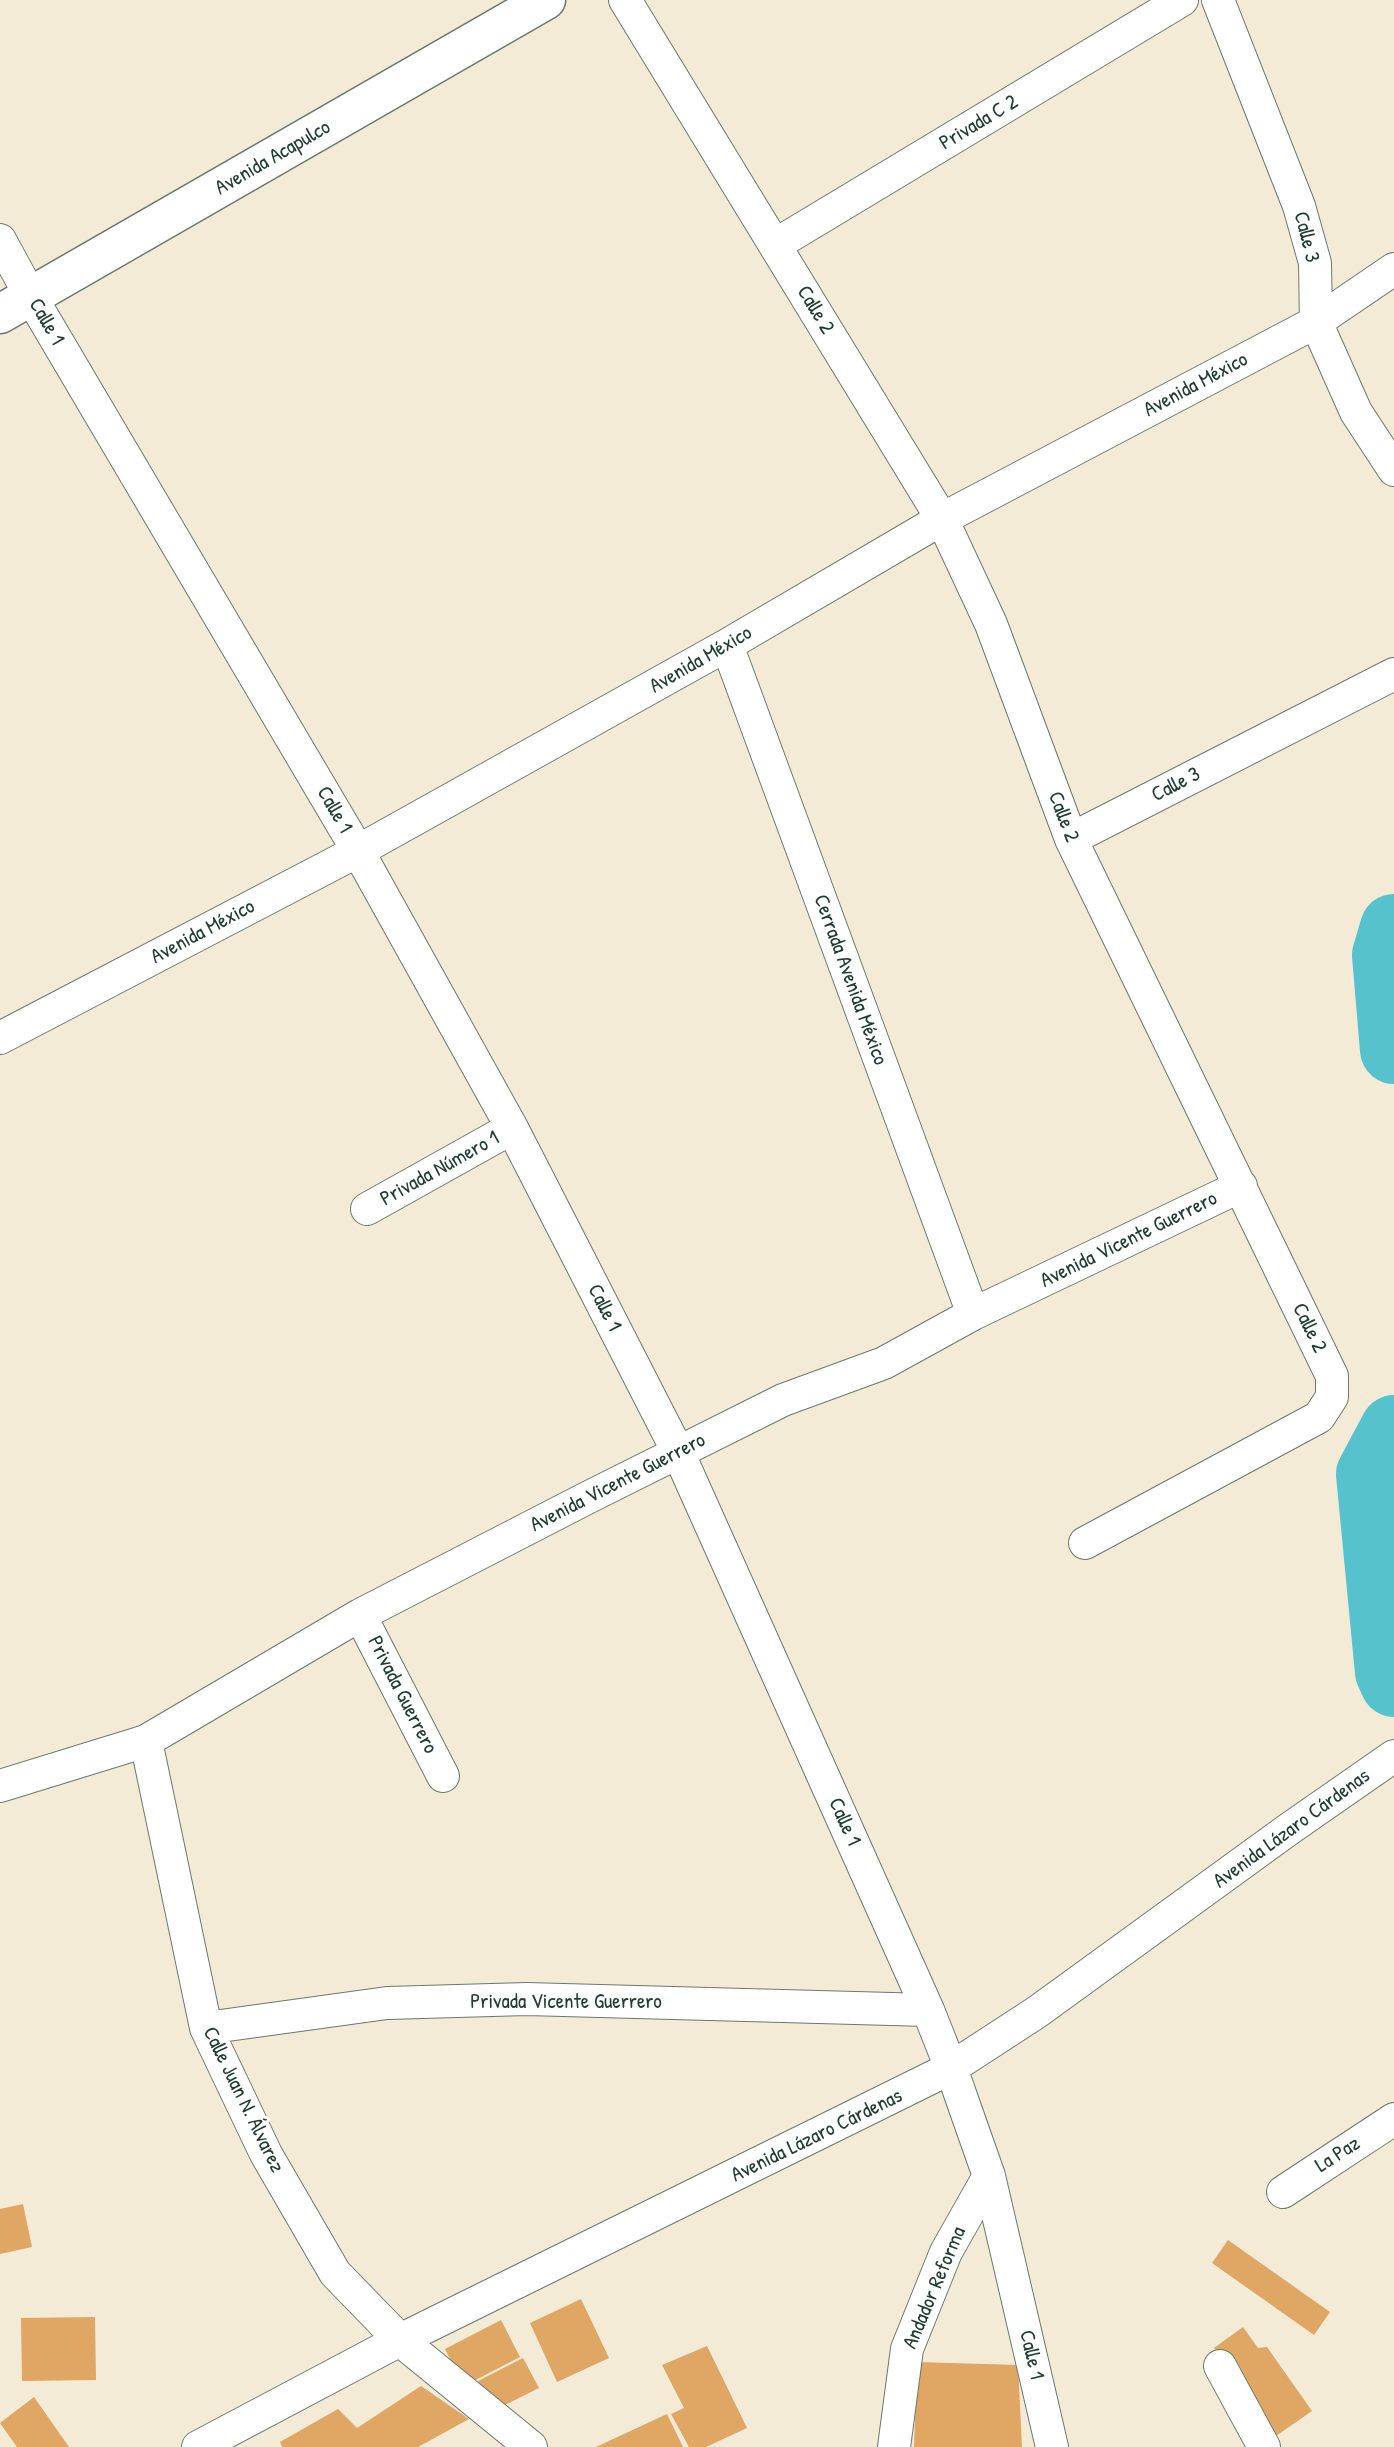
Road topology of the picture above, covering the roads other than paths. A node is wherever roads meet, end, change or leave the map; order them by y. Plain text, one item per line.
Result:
1 (546, 0) edge
2 (625, 0) edge
3 (1182, 0) edge
4 (1218, 0) edge
5 (0, 240) edge
6 (775, 245) junction
7 (1394, 269) edge
8 (16, 306) edge
9 (1316, 322) junction
10 (1394, 470) edge
11 (942, 519) junction
12 (727, 645) junction
13 (1394, 674) edge
14 (1071, 839) junction
15 (358, 852) junction
16 (0, 1038) edge
17 (512, 1128) junction
18 (1241, 1186) junction
19 (367, 1209) dead end
20 (973, 1314) junction
21 (678, 1452) junction
22 (1085, 1543) dead end
23 (360, 1615) junction
24 (146, 1741) junction
25 (1394, 1756) edge
26 (443, 1776) dead end
27 (0, 1786) edge
28 (928, 2010) junction
29 (205, 2028) junction
30 (950, 2068) junction
31 (1394, 2119) edge
32 (989, 2176) junction
33 (1283, 2192) dead end
34 (400, 2340) junction
35 (1220, 2366) dead end
36 (198, 2447) edge
37 (531, 2447) edge
38 (894, 2447) edge
39 (1052, 2447) edge
40 (1264, 2447) edge

1 - 8 street, Avenida Acapulco
2 - 6 street, Calle 2
3 - 6 street, Privada C 2
4 - 9 street, Calle 3
5 - 8 street, Calle 1
6 - 11 street, Calle 2
7 - 9 street, Avenida México
8 - 15 street, Calle 1
9 - 10 street, Calle 3
9 - 11 street, Avenida México
11 - 12 street, Avenida México
11 - 14 street, Calle 2
12 - 15 street, Avenida México
12 - 20 street, Cerrada Avenida México
13 - 14 street, Calle 3
14 - 18 street, Calle 2
15 - 16 street, Avenida México
15 - 17 street, Calle 1
17 - 19 street, Privada Número 1
17 - 21 street, Calle 1
18 - 20 street, Avenida Vicente Guerrero
18 - 22 street, Calle 2
20 - 21 street, Avenida Vicente Guerrero
21 - 23 street, Avenida Vicente Guerrero
21 - 28 street, Calle 1
23 - 24 street, Avenida Vicente Guerrero
23 - 26 street, Privada Guerrero
24 - 27 street, Avenida Vicente Guerrero
24 - 29 street, Calle Juan N. Álvarez
25 - 30 street, Avenida Lázaro Cárdenas
28 - 29 street, Privada Vicente Guerrero
28 - 30 street, Calle 1
29 - 34 street, Calle Juan N. Álvarez
30 - 32 street, Calle 1
30 - 34 street, Avenida Lázaro Cárdenas
31 - 33 street, La Paz
32 - 38 street, Andador Reforma
32 - 39 street, Calle 1
34 - 36 street, Avenida Lázaro Cárdenas
34 - 37 street, Calle Juan N. Álvarez
35 - 40 street

